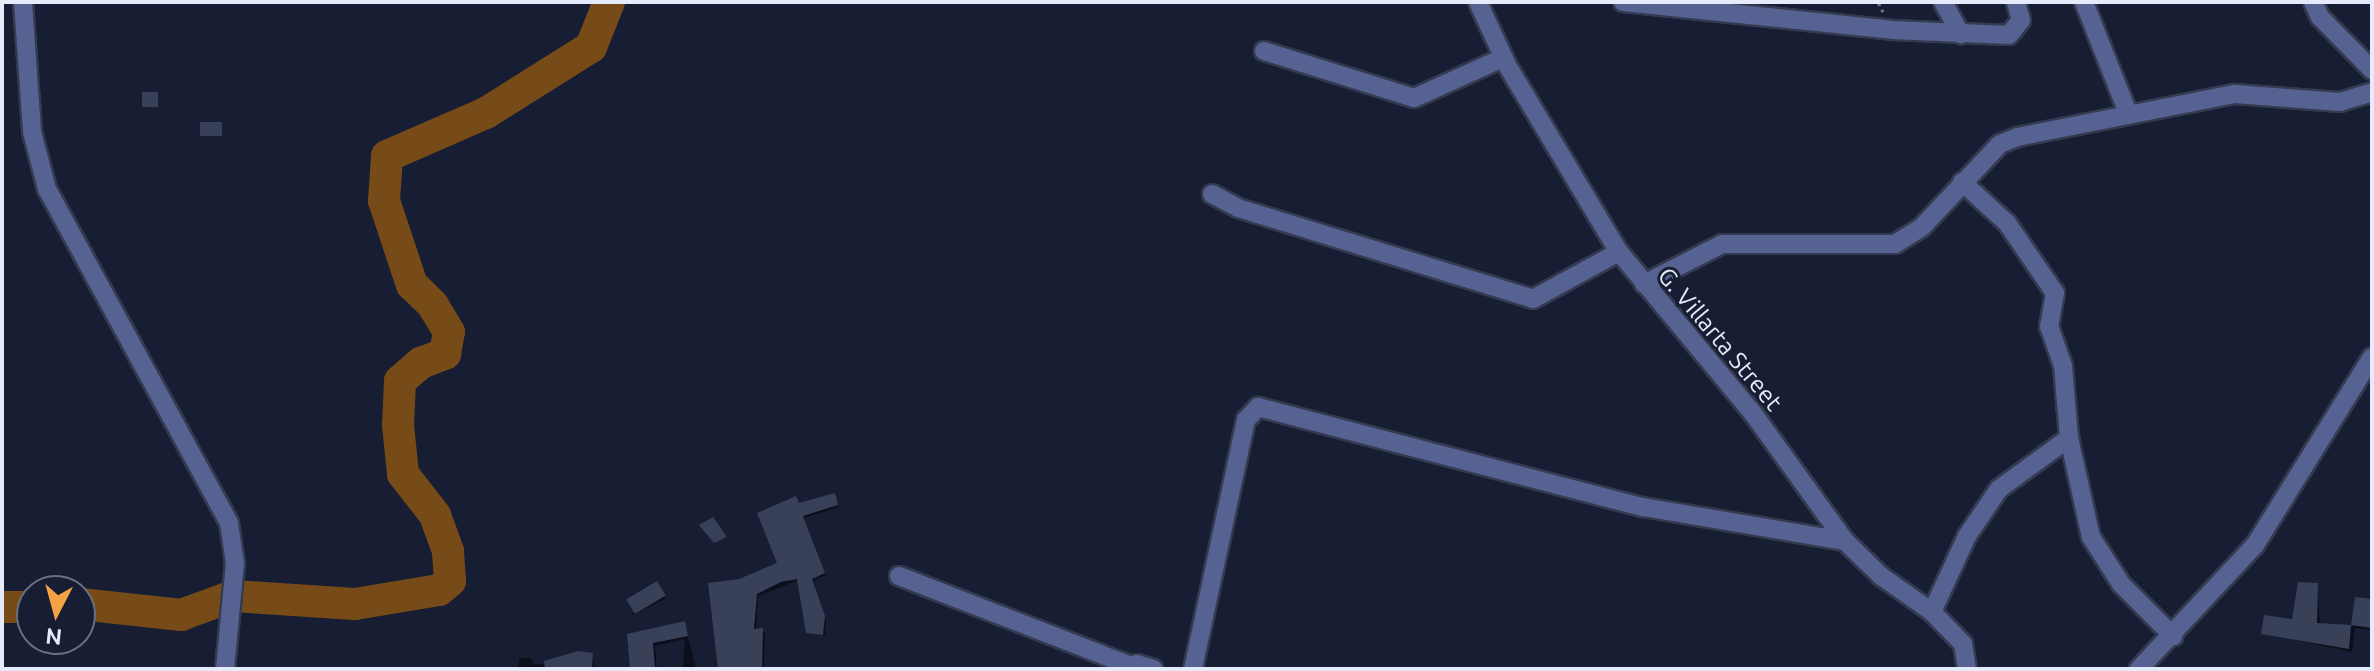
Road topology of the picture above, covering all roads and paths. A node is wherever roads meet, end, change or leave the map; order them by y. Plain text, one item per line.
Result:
1 (23, 2) edge
2 (1623, 2) edge
3 (1943, 2) edge
4 (2016, 2) edge
5 (2084, 2) edge
6 (2313, 2) edge
7 (1480, 3) edge
8 (1656, 5) edge
9 (1961, 34) junction
10 (1264, 51) dead end
11 (1503, 58) junction
12 (2372, 70) edge
13 (2372, 92) edge
14 (2128, 113) junction
15 (1962, 182) junction
16 (1212, 194) dead end
17 (1619, 252) junction
18 (1644, 284) junction
19 (2372, 357) edge
20 (2069, 438) junction
21 (1845, 541) junction
22 (899, 576) dead end
23 (1932, 612) junction
24 (2173, 636) junction
25 (1126, 667) edge
26 (225, 669) edge
27 (1153, 669) edge
28 (1193, 669) edge
29 (1967, 669) edge
30 (2139, 669) edge

1 - 26 street
2 - 8 street
3 - 9 street
4 - 9 street
5 - 14 street
6 - 12 street
7 - 11 street, G. Villarta Street
8 - 9 street
10 - 11 street
11 - 17 street, G. Villarta Street
13 - 14 street
14 - 15 street
15 - 18 street
15 - 20 street
16 - 17 street
17 - 18 street, G. Villarta Street
18 - 21 street, G. Villarta Street
19 - 24 street
20 - 23 street
20 - 24 street
21 - 23 street, G. Villarta Street
21 - 28 street
22 - 25 street
23 - 29 street, G. Villarta Street
24 - 30 street
25 - 27 street

